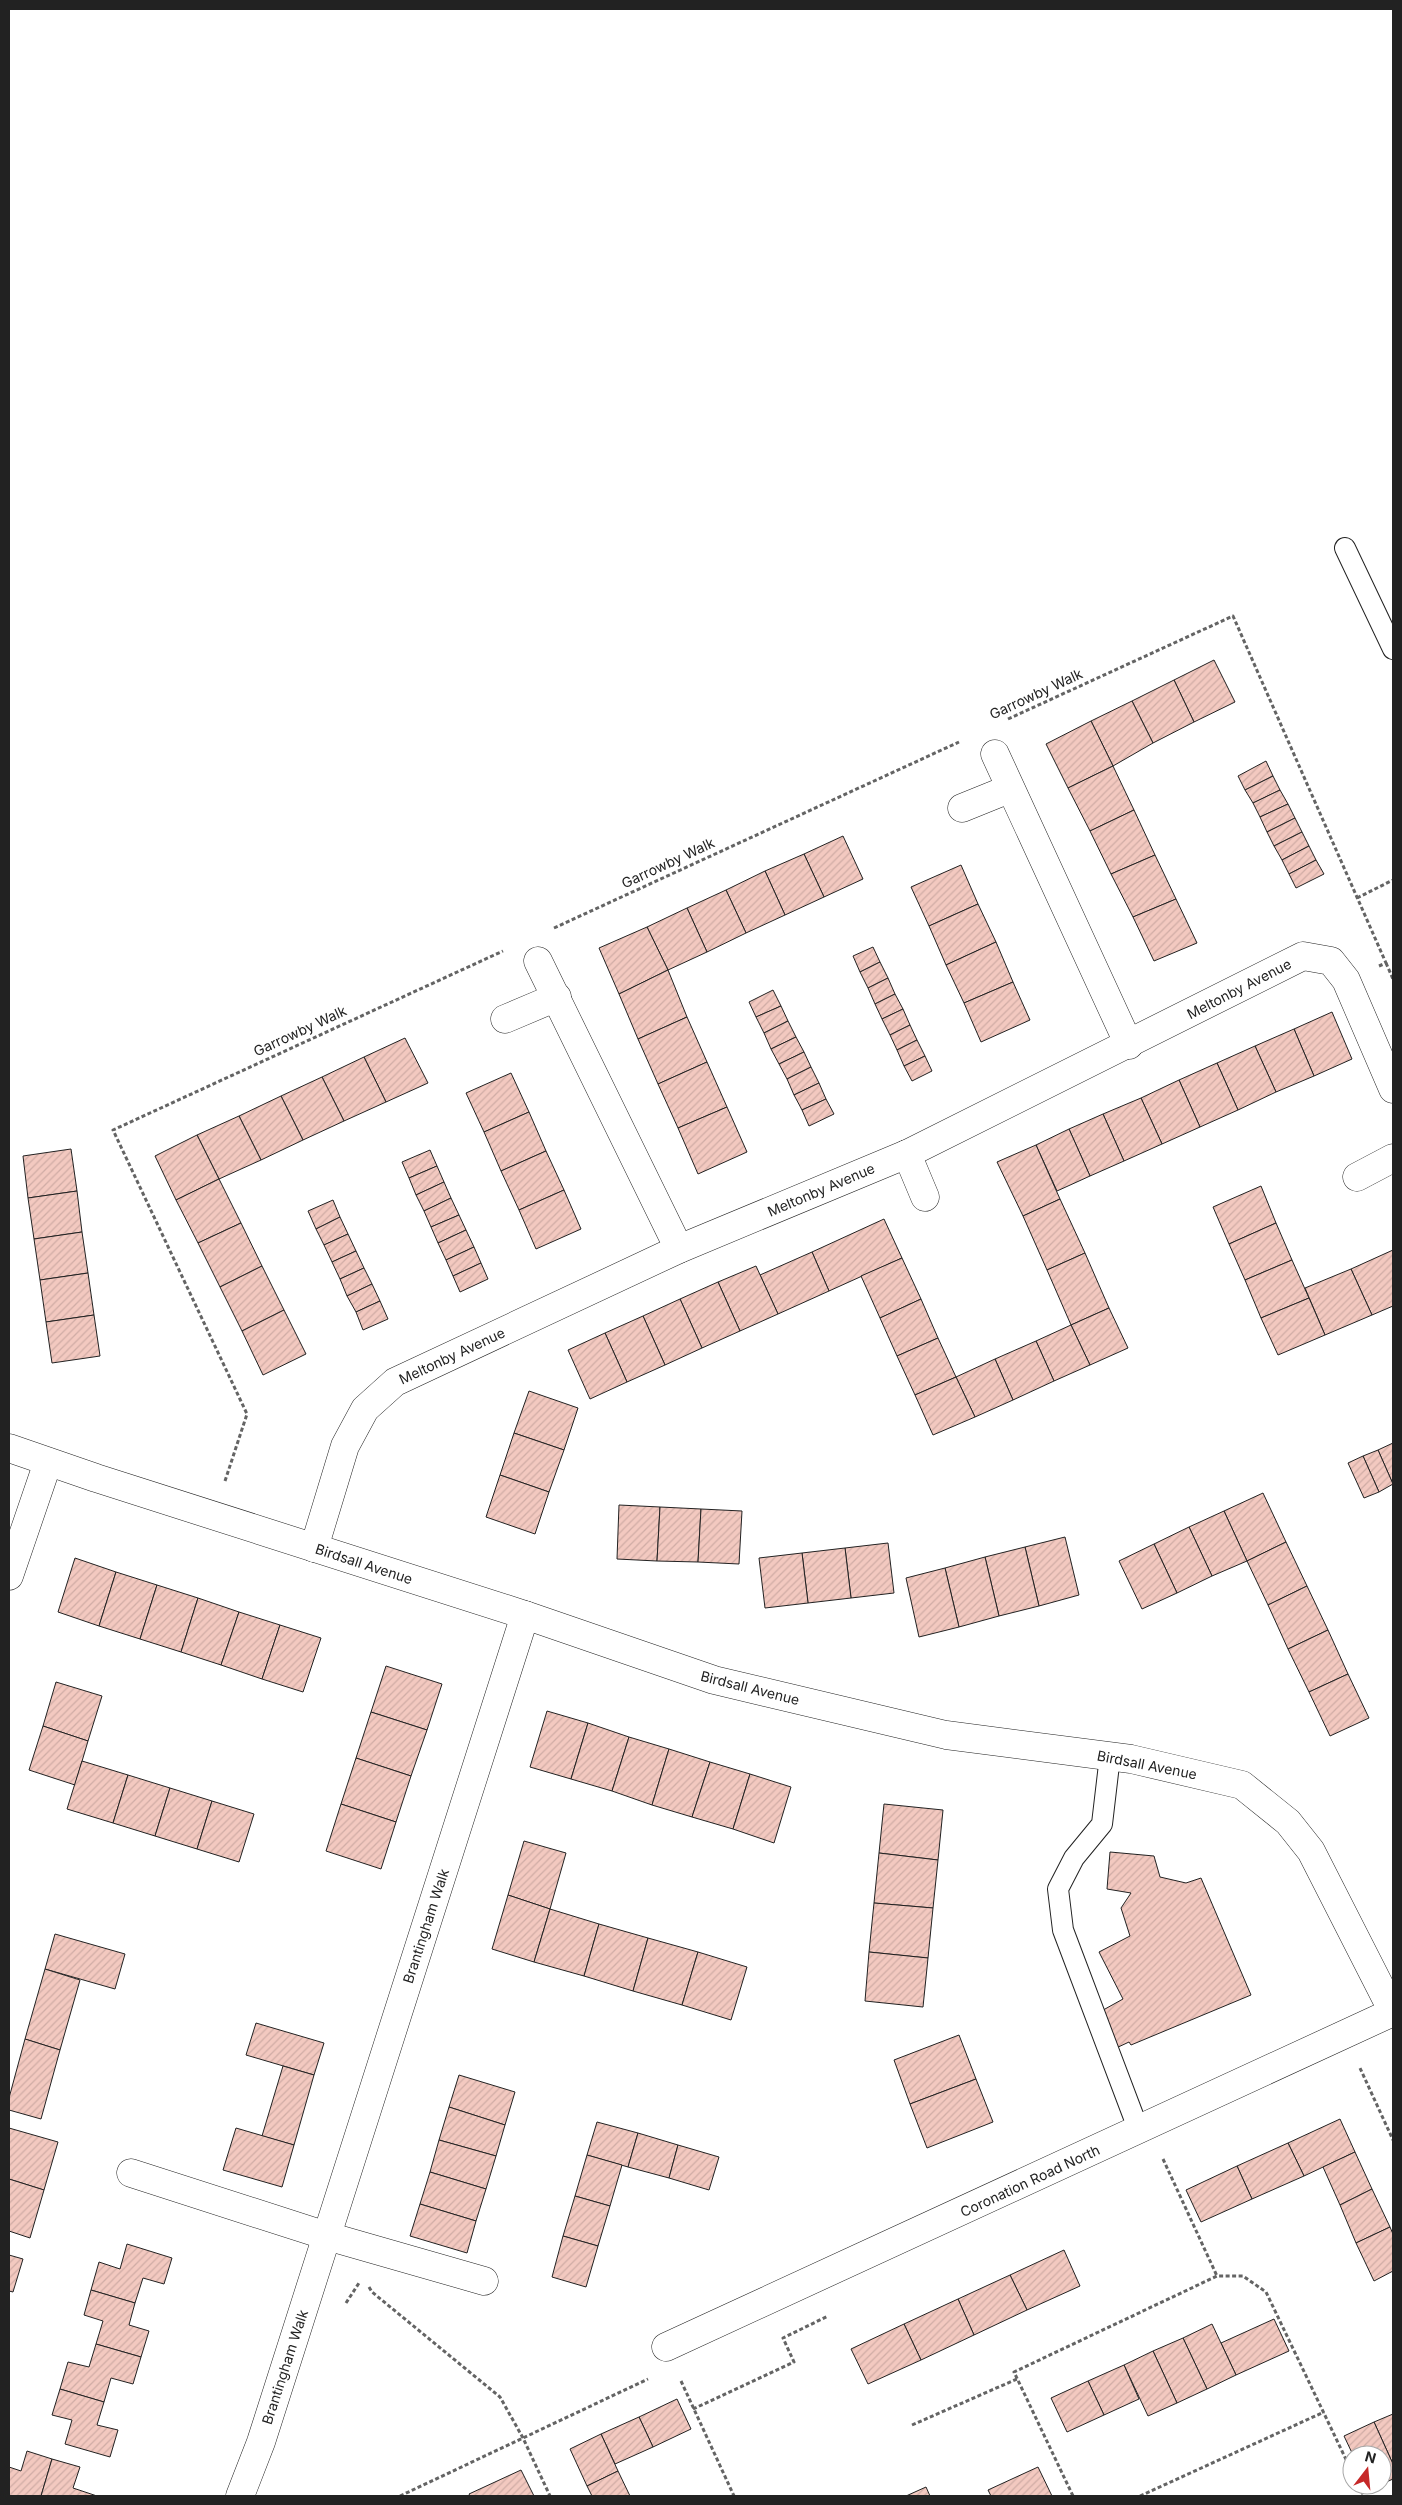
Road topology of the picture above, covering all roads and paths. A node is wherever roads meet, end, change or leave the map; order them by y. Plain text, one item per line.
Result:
1 (1346, 548) dead end
2 (1393, 649) edge
3 (1001, 722) dead end
4 (965, 739) dead end
5 (995, 754) dead end
6 (1009, 789) junction
7 (962, 808) dead end
8 (1393, 880) edge
9 (1357, 898) junction
10 (548, 930) dead end
11 (512, 947) dead end
12 (538, 961) dead end
13 (1386, 963) junction
14 (1393, 979) edge
15 (1346, 980) junction
16 (556, 997) junction
17 (505, 1019) dead end
18 (1129, 1045) junction
19 (1393, 1089) edge
20 (907, 1154) junction
21 (1393, 1158) edge
22 (1357, 1177) dead end
23 (925, 1197) dead end
24 (679, 1249) junction
25 (9, 1448) edge
26 (48, 1462) junction
27 (213, 1516) junction
28 (314, 1548) junction
29 (9, 1576) edge
30 (525, 1615) junction
31 (1110, 1756) junction
32 (1393, 2012) edge
33 (1359, 2066) dead end
34 (1144, 2129) junction
35 (1393, 2140) edge
36 (1172, 2154) dead end
37 (1163, 2158) junction
38 (1154, 2162) dead end
39 (131, 2173) dead end
40 (327, 2236) junction
41 (371, 2249) junction
42 (1217, 2276) junction
43 (484, 2281) dead end
44 (836, 2312) dead end
45 (670, 2357) junction
46 (1017, 2379) junction
47 (693, 2409) junction
48 (1324, 2412) junction
49 (912, 2426) dead end
50 (523, 2438) junction
51 (1342, 2451) edge
52 (240, 2496) edge
53 (400, 2496) edge
54 (550, 2496) edge
55 (734, 2496) edge
56 (1073, 2496) edge
57 (1140, 2496) edge

1 - 2 lane
3 - 9 path, Garrowby Walk
4 - 10 path, Garrowby Walk
5 - 6 street
6 - 7 street
6 - 18 street
8 - 9 path
9 - 13 path, Garrowby Walk
11 - 27 path, Garrowby Walk
12 - 16 street
13 - 14 path, Garrowby Walk
13 - 15 path
15 - 18 street, Meltonby Avenue
15 - 19 street, Meltonby Avenue
16 - 17 street
16 - 24 street
18 - 20 street, Meltonby Avenue
20 - 23 street
20 - 24 street, Meltonby Avenue
21 - 22 street
24 - 28 street, Meltonby Avenue
25 - 26 street, Birdsall Avenue
26 - 27 street, Birdsall Avenue
26 - 29 street
27 - 28 street, Birdsall Avenue
28 - 30 street, Birdsall Avenue
30 - 31 street, Birdsall Avenue
30 - 40 street, Brantingham Walk
31 - 32 street, Birdsall Avenue
31 - 34 lane
32 - 34 street, Coronation Road North
33 - 35 path
34 - 37 path
34 - 45 street, Coronation Road North
36 - 37 path
37 - 38 path
37 - 42 path
39 - 40 street
40 - 41 street
40 - 52 street, Brantingham Walk
41 - 43 street
41 - 50 path
42 - 46 path
42 - 48 path
44 - 47 path
45 - 47 path
45 - 50 path
46 - 49 path
46 - 56 path
47 - 55 path
48 - 51 path
48 - 57 path
50 - 53 path
50 - 54 path

